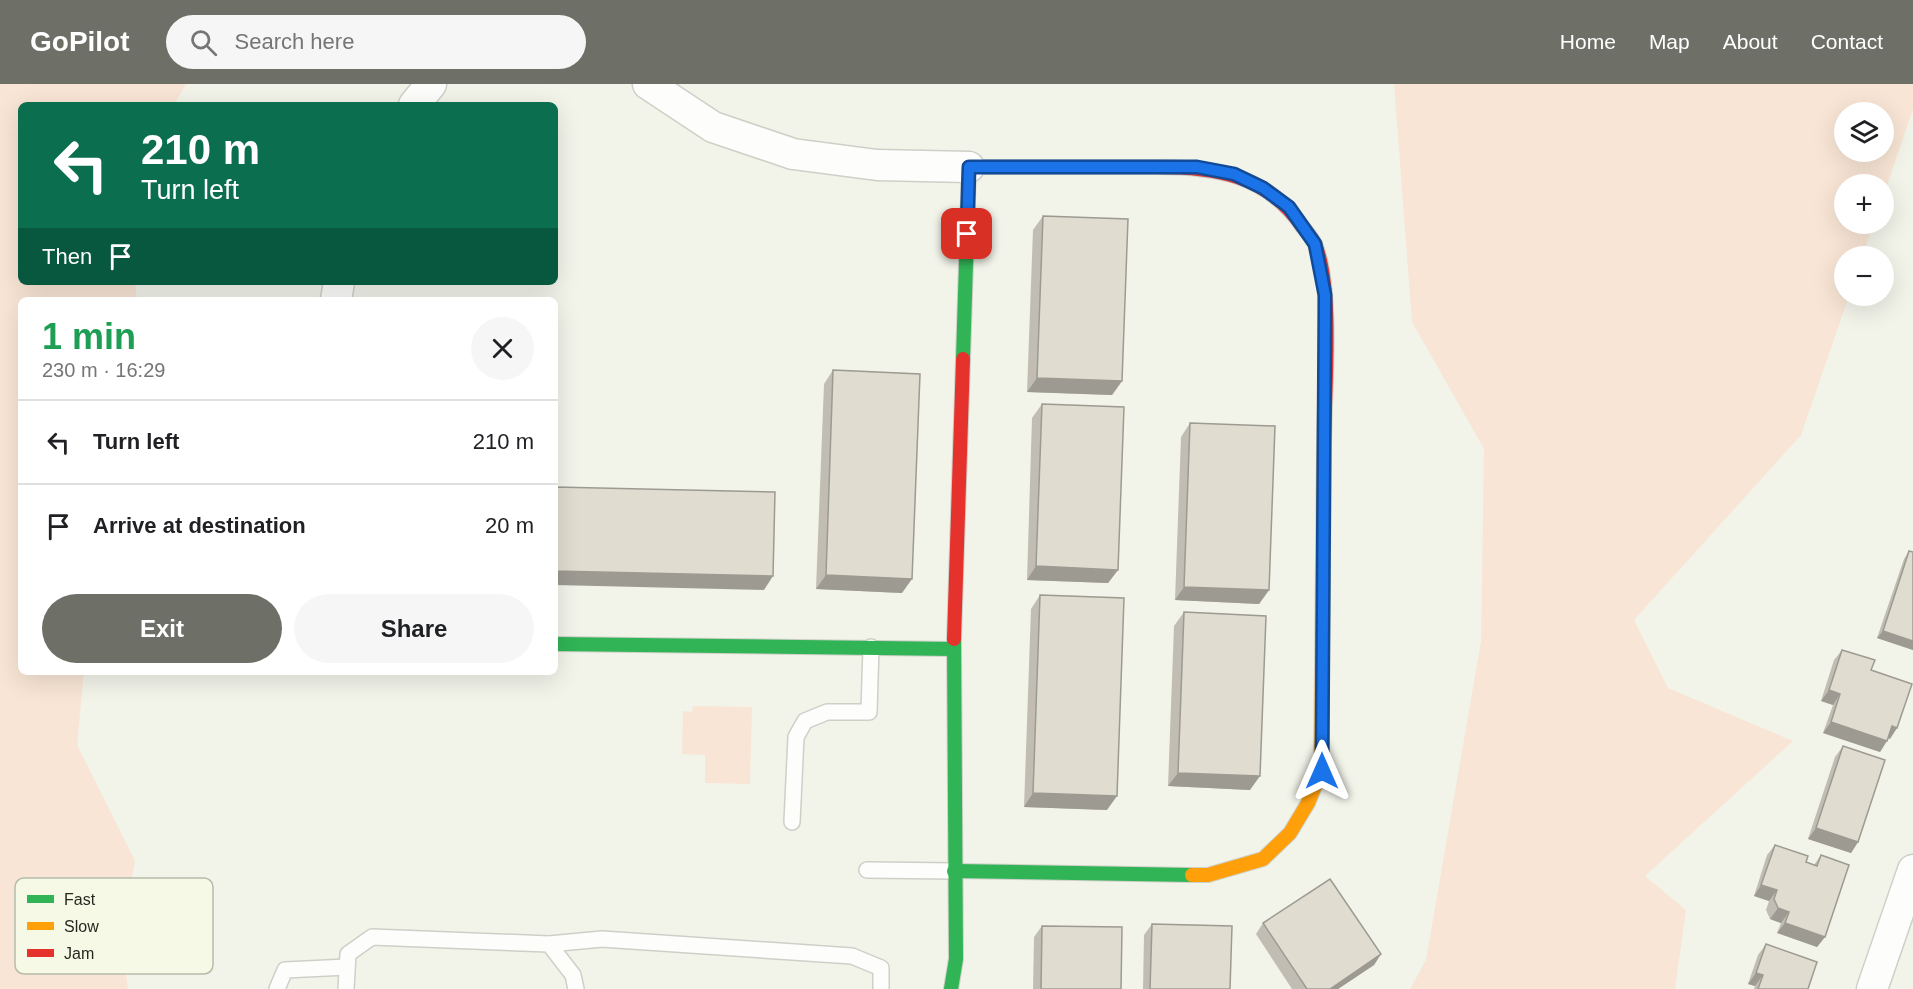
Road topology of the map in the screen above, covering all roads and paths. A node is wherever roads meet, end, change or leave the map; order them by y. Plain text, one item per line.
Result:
1 (431, 84) edge
2 (648, 84) edge
3 (416, 102) edge
4 (969, 167) junction
5 (558, 644) edge
6 (871, 648) junction
7 (954, 649) junction
8 (792, 822) dead end
9 (867, 870) dead end
10 (1913, 870) edge
11 (954, 871) junction
12 (1903, 930) edge
13 (549, 944) junction
14 (347, 967) junction
15 (277, 989) edge
16 (346, 989) edge
17 (576, 989) edge
18 (881, 989) edge
19 (951, 989) edge
20 (1872, 989) edge

1 - 3 street
2 - 4 street
4 - 7 street
4 - 11 street
5 - 6 street
6 - 7 street
6 - 8 lane
7 - 11 street
9 - 11 lane
10 - 12 street
11 - 19 street
12 - 20 street
13 - 14 lane
13 - 17 lane
13 - 18 lane
14 - 15 lane
14 - 16 lane

